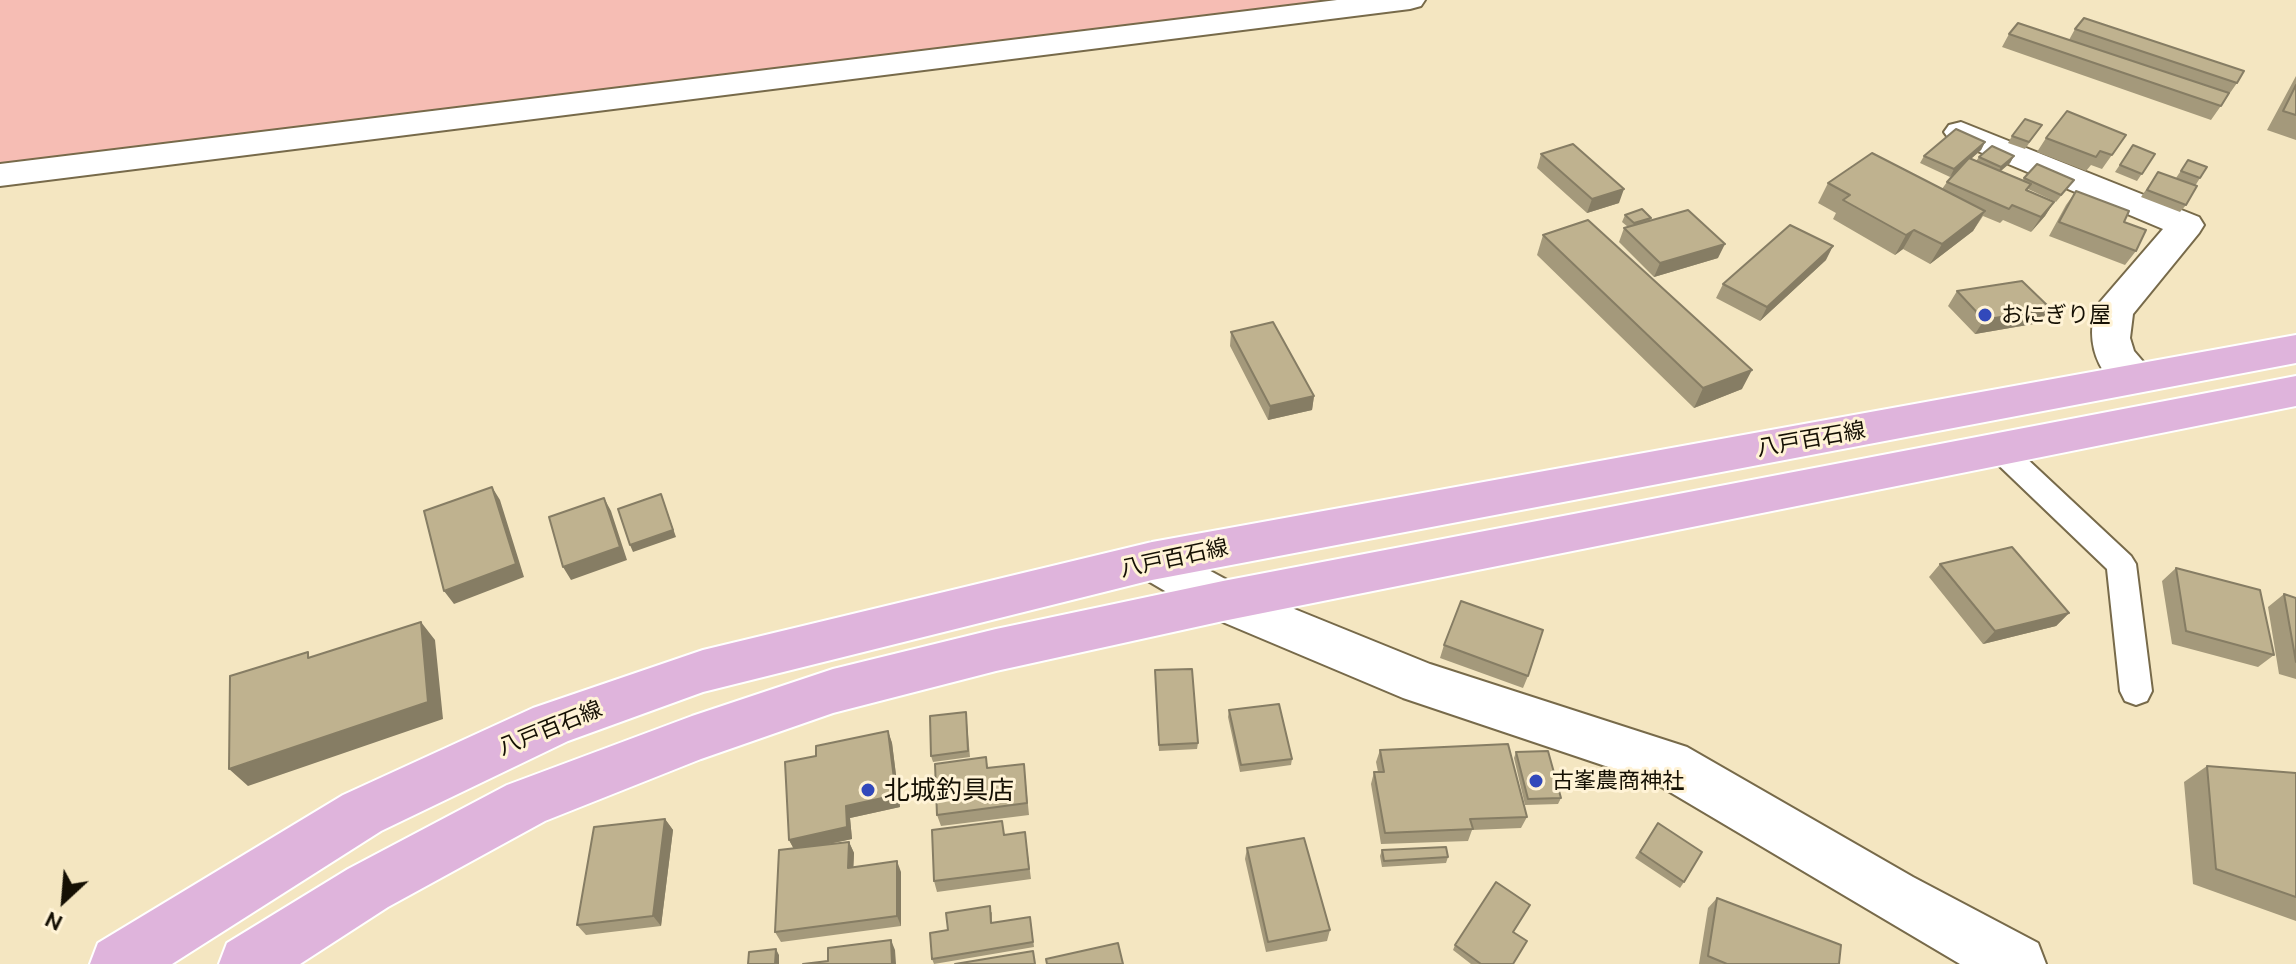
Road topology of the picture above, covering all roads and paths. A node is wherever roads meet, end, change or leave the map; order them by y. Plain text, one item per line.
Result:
1 (1410, 0) edge
2 (1961, 132) edge
3 (0, 175) edge
4 (2296, 349) edge
5 (2137, 379) junction
6 (2296, 391) edge
7 (1999, 449) junction
8 (1152, 561) junction
9 (1223, 601) junction
10 (2136, 691) dead end
11 (119, 964) edge
12 (248, 964) edge
13 (2017, 964) edge

1 - 3 street
2 - 5 street
4 - 5 main road, 八戸百石線
5 - 8 main road, 八戸百石線
6 - 7 main road, 八戸百石線
7 - 9 main road, 八戸百石線
7 - 10 lane
8 - 9 street
8 - 11 main road, 八戸百石線
9 - 12 main road, 八戸百石線
9 - 13 street

